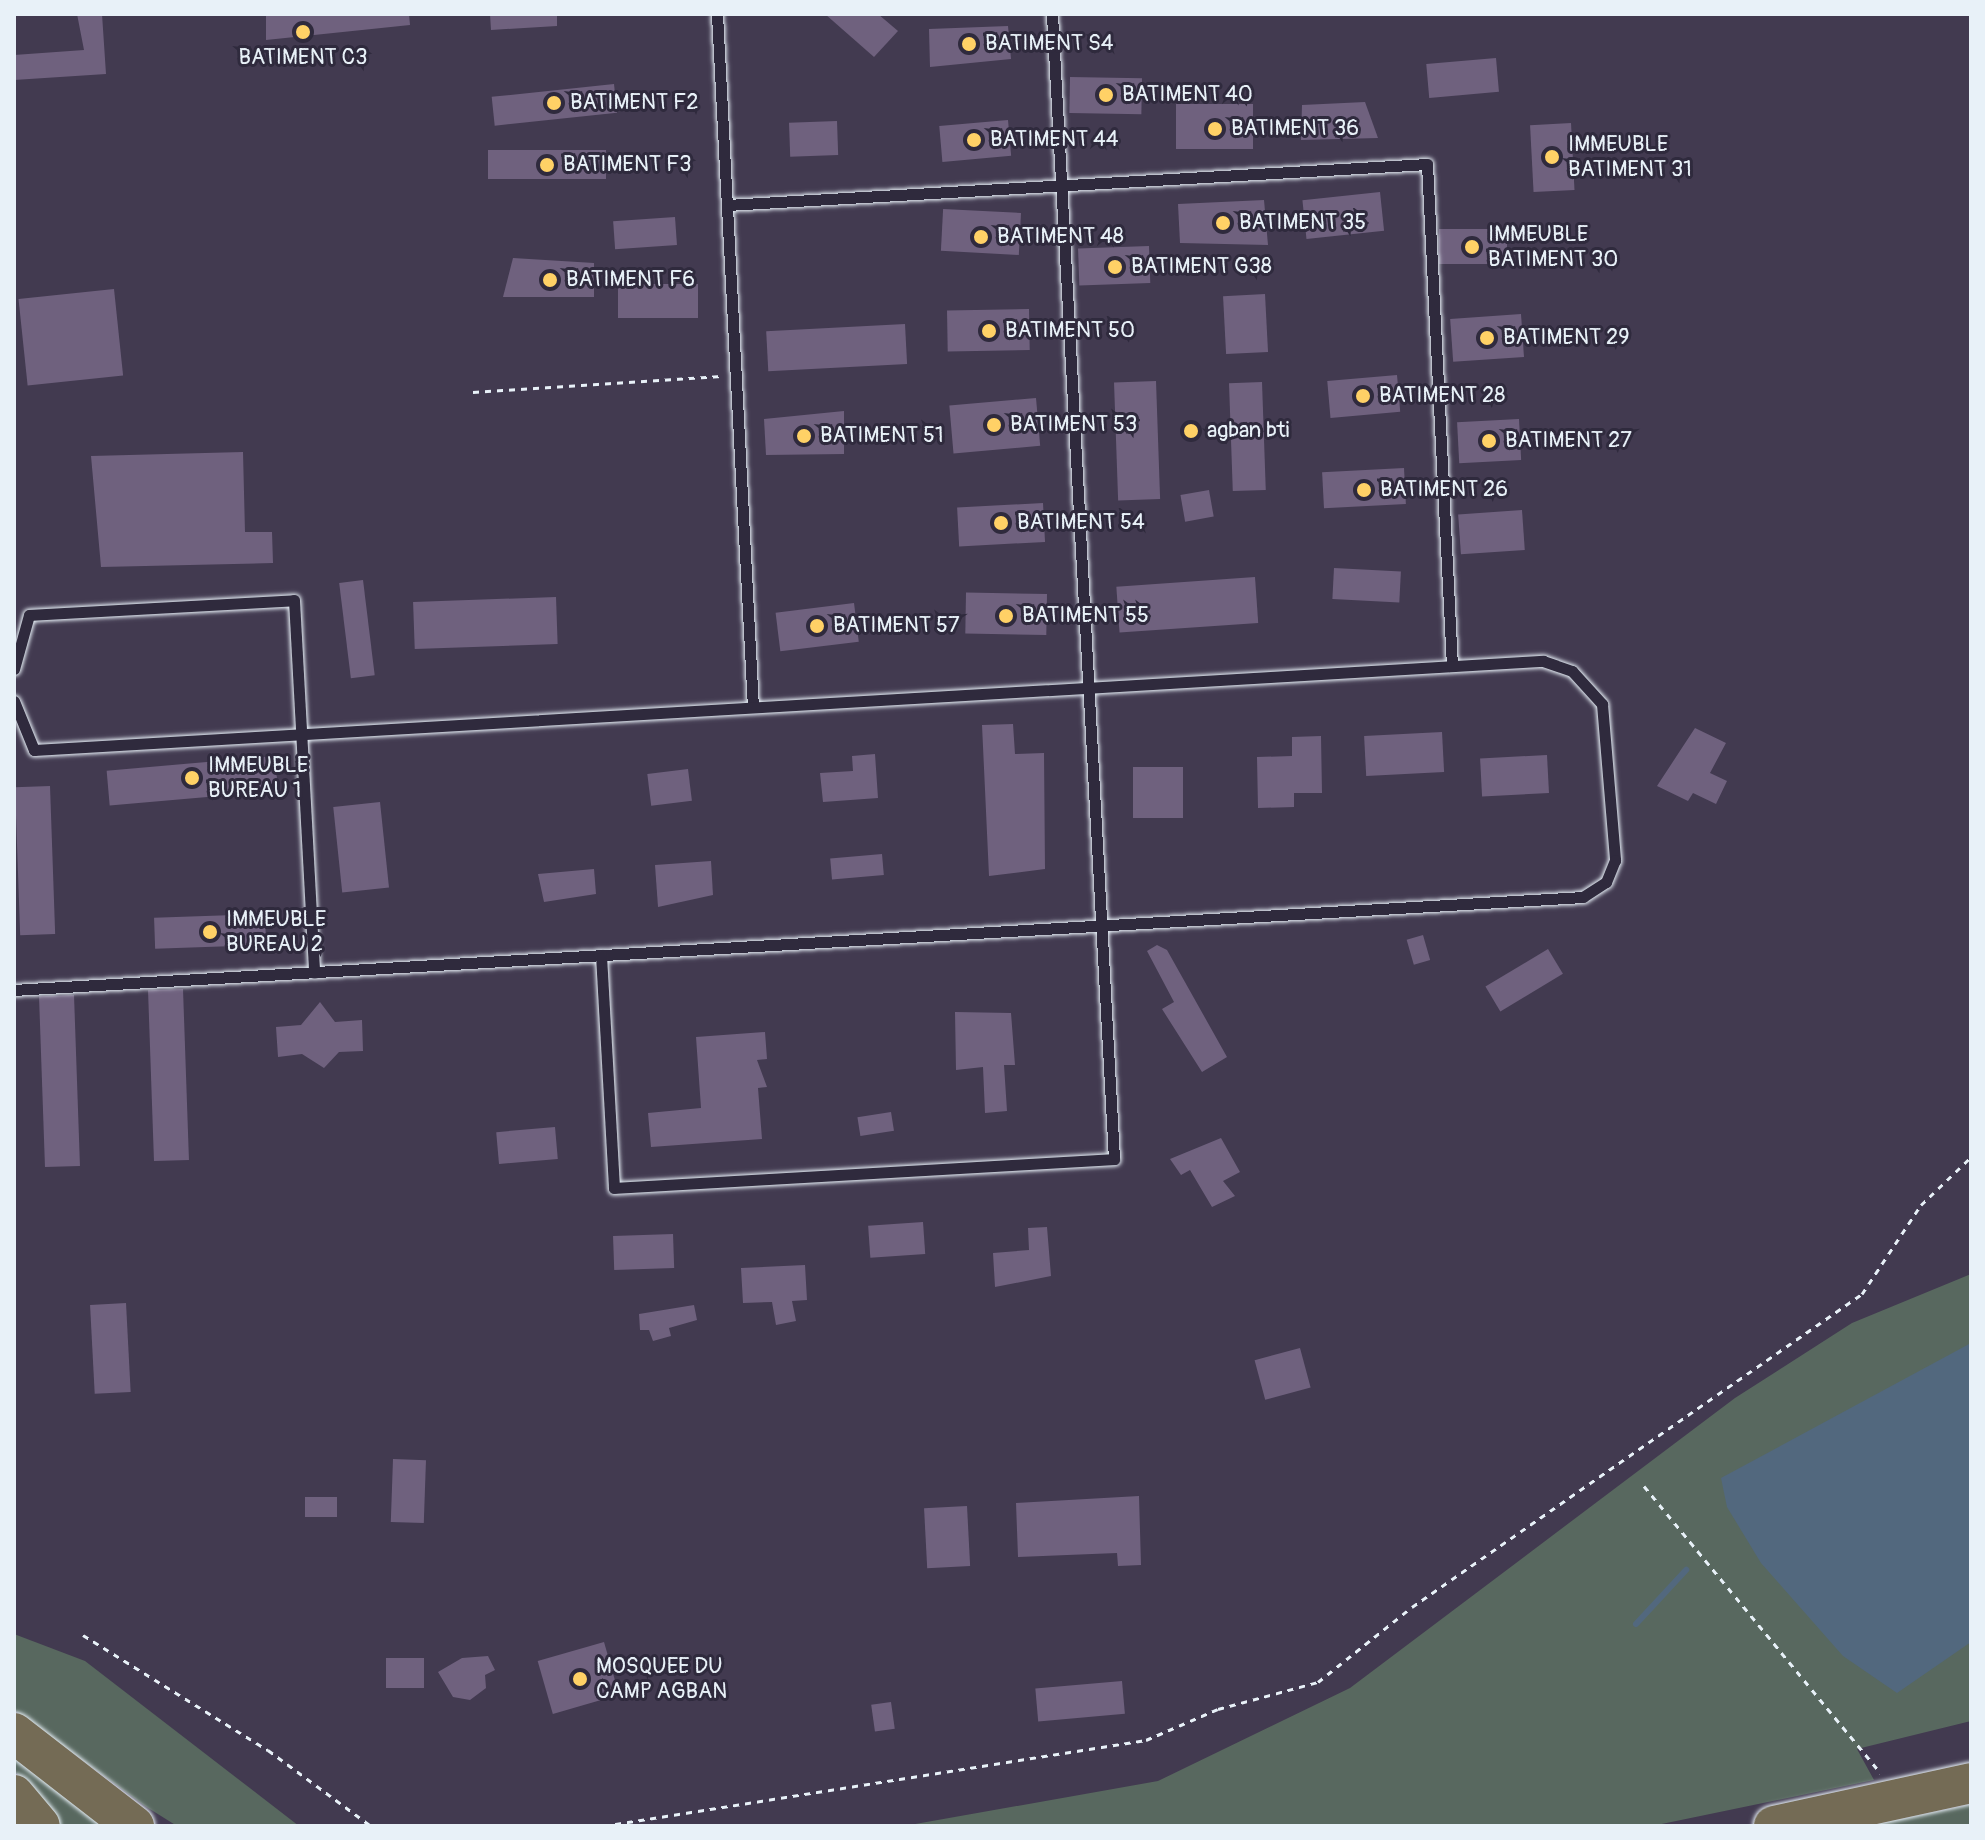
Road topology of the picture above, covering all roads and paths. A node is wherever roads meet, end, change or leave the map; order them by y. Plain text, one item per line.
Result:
1 (717, 14) edge
2 (1052, 14) edge
3 (1060, 185) junction
4 (727, 205) junction
5 (737, 375) junction
6 (473, 392) dead end
7 (1452, 666) junction
8 (14, 669) edge
9 (1085, 688) junction
10 (14, 701) edge
11 (753, 707) junction
12 (298, 734) junction
13 (1101, 925) junction
14 (601, 955) junction
15 (314, 972) junction
16 (14, 990) edge
17 (1971, 1157) edge
18 (1644, 1486) dead end
19 (83, 1635) dead end
20 (14, 1733) edge
21 (1971, 1783) edge
22 (14, 1795) edge
23 (1903, 1799) junction
24 (40, 1826) edge
25 (134, 1826) edge
26 (371, 1826) edge
27 (603, 1826) edge
28 (1774, 1826) edge

1 - 4 lane
2 - 3 lane
3 - 4 lane
3 - 7 lane
3 - 9 lane
4 - 5 lane
5 - 6 path
5 - 11 lane
7 - 9 lane
7 - 13 lane
8 - 12 lane
9 - 11 lane
9 - 13 lane
10 - 12 lane
11 - 12 lane
12 - 15 lane
13 - 14 lane
13 - 14 lane
14 - 15 lane
15 - 16 lane
17 - 27 path
18 - 23 path
19 - 26 path
20 - 25 highway
21 - 23 highway
22 - 24 highway
23 - 28 highway

